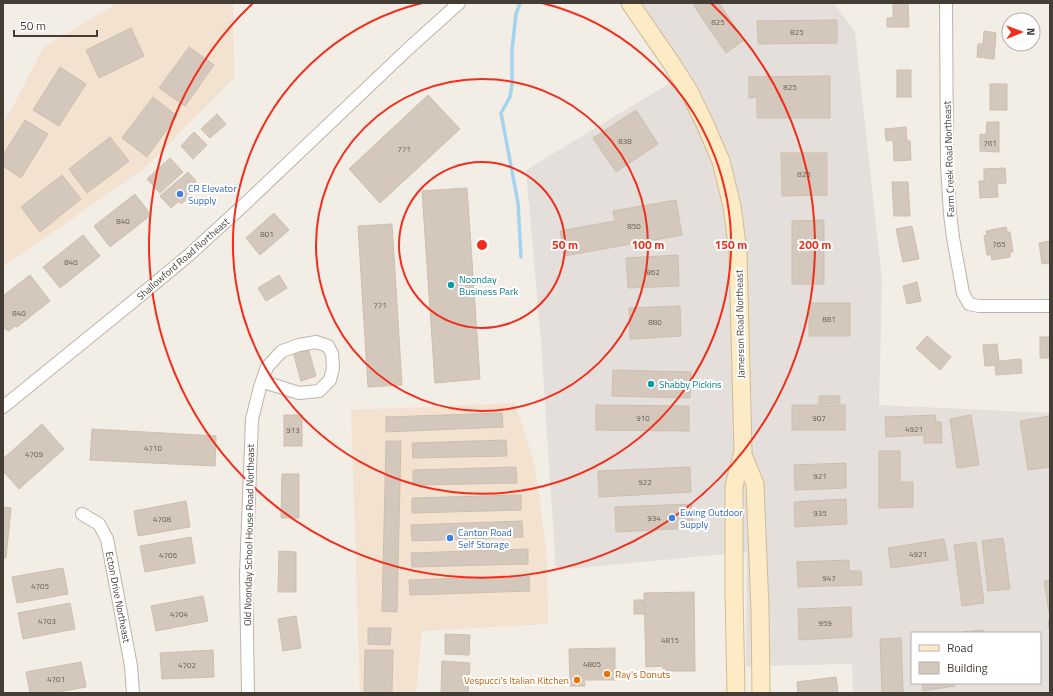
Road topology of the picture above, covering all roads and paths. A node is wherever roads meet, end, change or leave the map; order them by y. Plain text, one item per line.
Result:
1 (459, 3) edge
2 (630, 3) edge
3 (946, 3) edge
4 (1050, 306) edge
5 (263, 379) junction
6 (3, 406) edge
7 (743, 455) junction
8 (82, 514) dead end
9 (133, 693) edge
10 (248, 693) edge
11 (736, 693) edge
12 (761, 693) edge

1 - 6 street, Shallowford Road Northeast
2 - 7 street, Jamerson Road Northeast
3 - 4 street, Farm Creek Road Northeast
5 - 5 street, Old Noonday School House Road Northeast
5 - 10 street, Old Noonday School House Road Northeast
7 - 11 street, Jamerson Road Northeast
7 - 12 street, Jamerson Road Northeast
8 - 9 street, Ecton Drive Northeast

